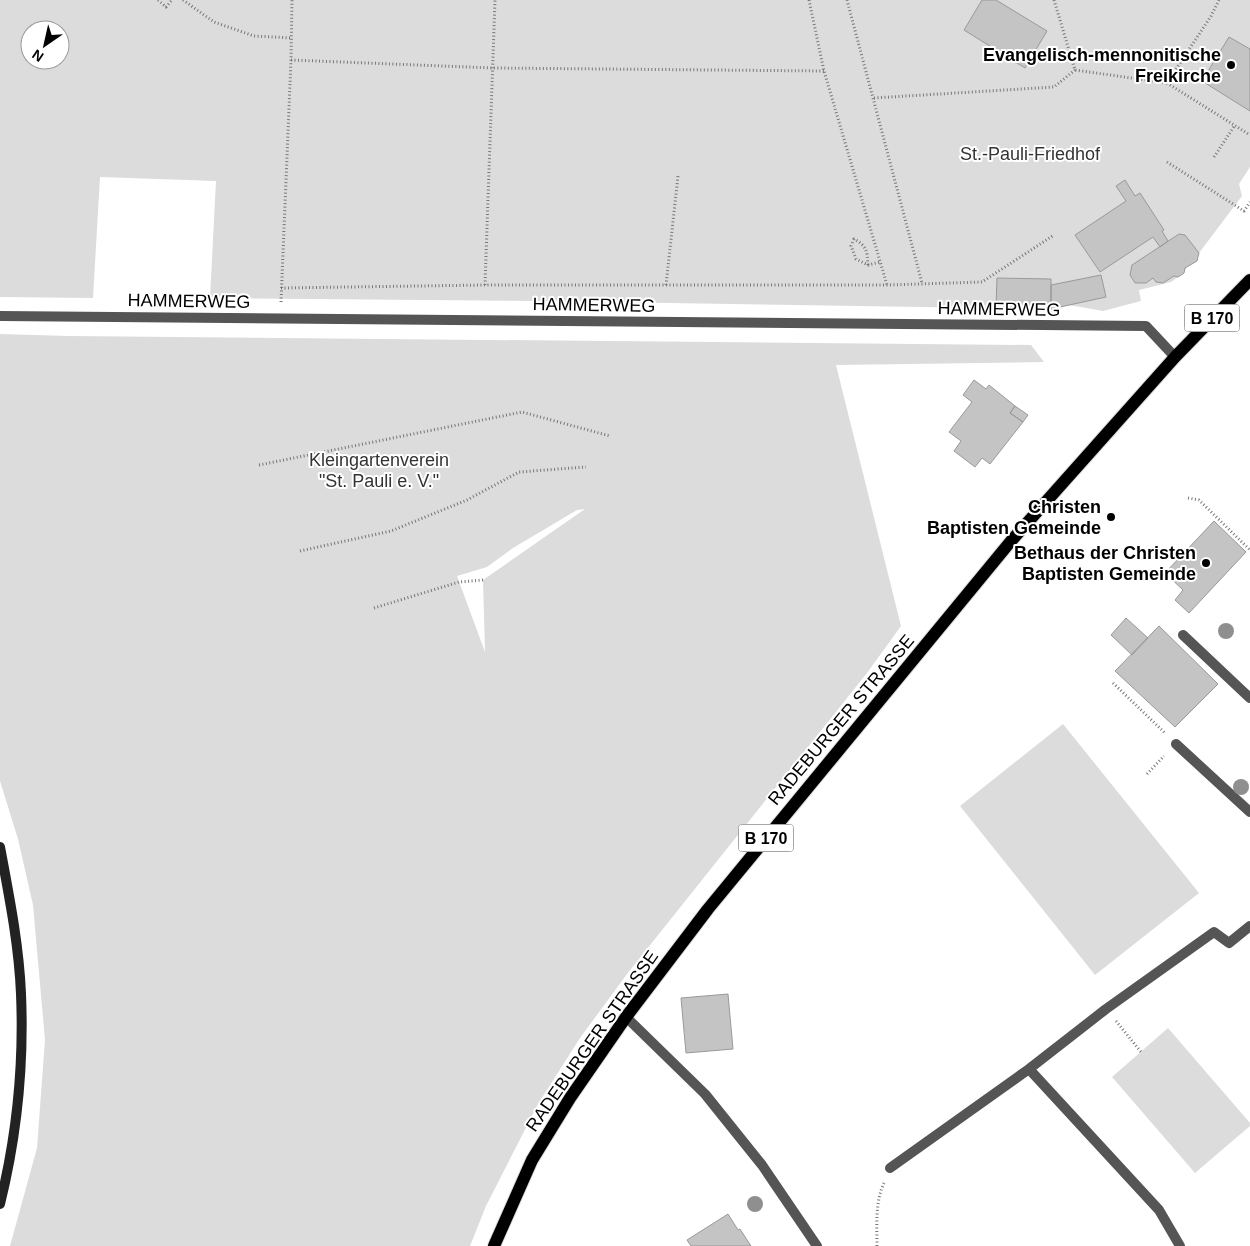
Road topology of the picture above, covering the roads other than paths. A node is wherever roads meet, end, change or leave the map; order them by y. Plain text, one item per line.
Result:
1 (1250, 280) edge
2 (0, 316) edge
3 (1175, 357) junction
4 (1183, 635) dead end
5 (1250, 698) edge
6 (1176, 744) road end
7 (1250, 809) edge
8 (0, 847) edge
9 (1250, 926) edge
10 (626, 1017) junction
11 (1029, 1069) junction
12 (890, 1168) road end
13 (0, 1204) edge
14 (494, 1246) edge
15 (817, 1246) edge
16 (1180, 1246) edge

1 - 3 main road, RADEBURGER STRASSE / B 170
2 - 3 street, HAMMERWEG
3 - 10 main road, RADEBURGER STRASSE / B 170
4 - 5 street
6 - 7 street
8 - 13 main road
9 - 11 street
10 - 14 main road, RADEBURGER STRASSE / B 170
10 - 15 street
11 - 12 street
11 - 16 street

